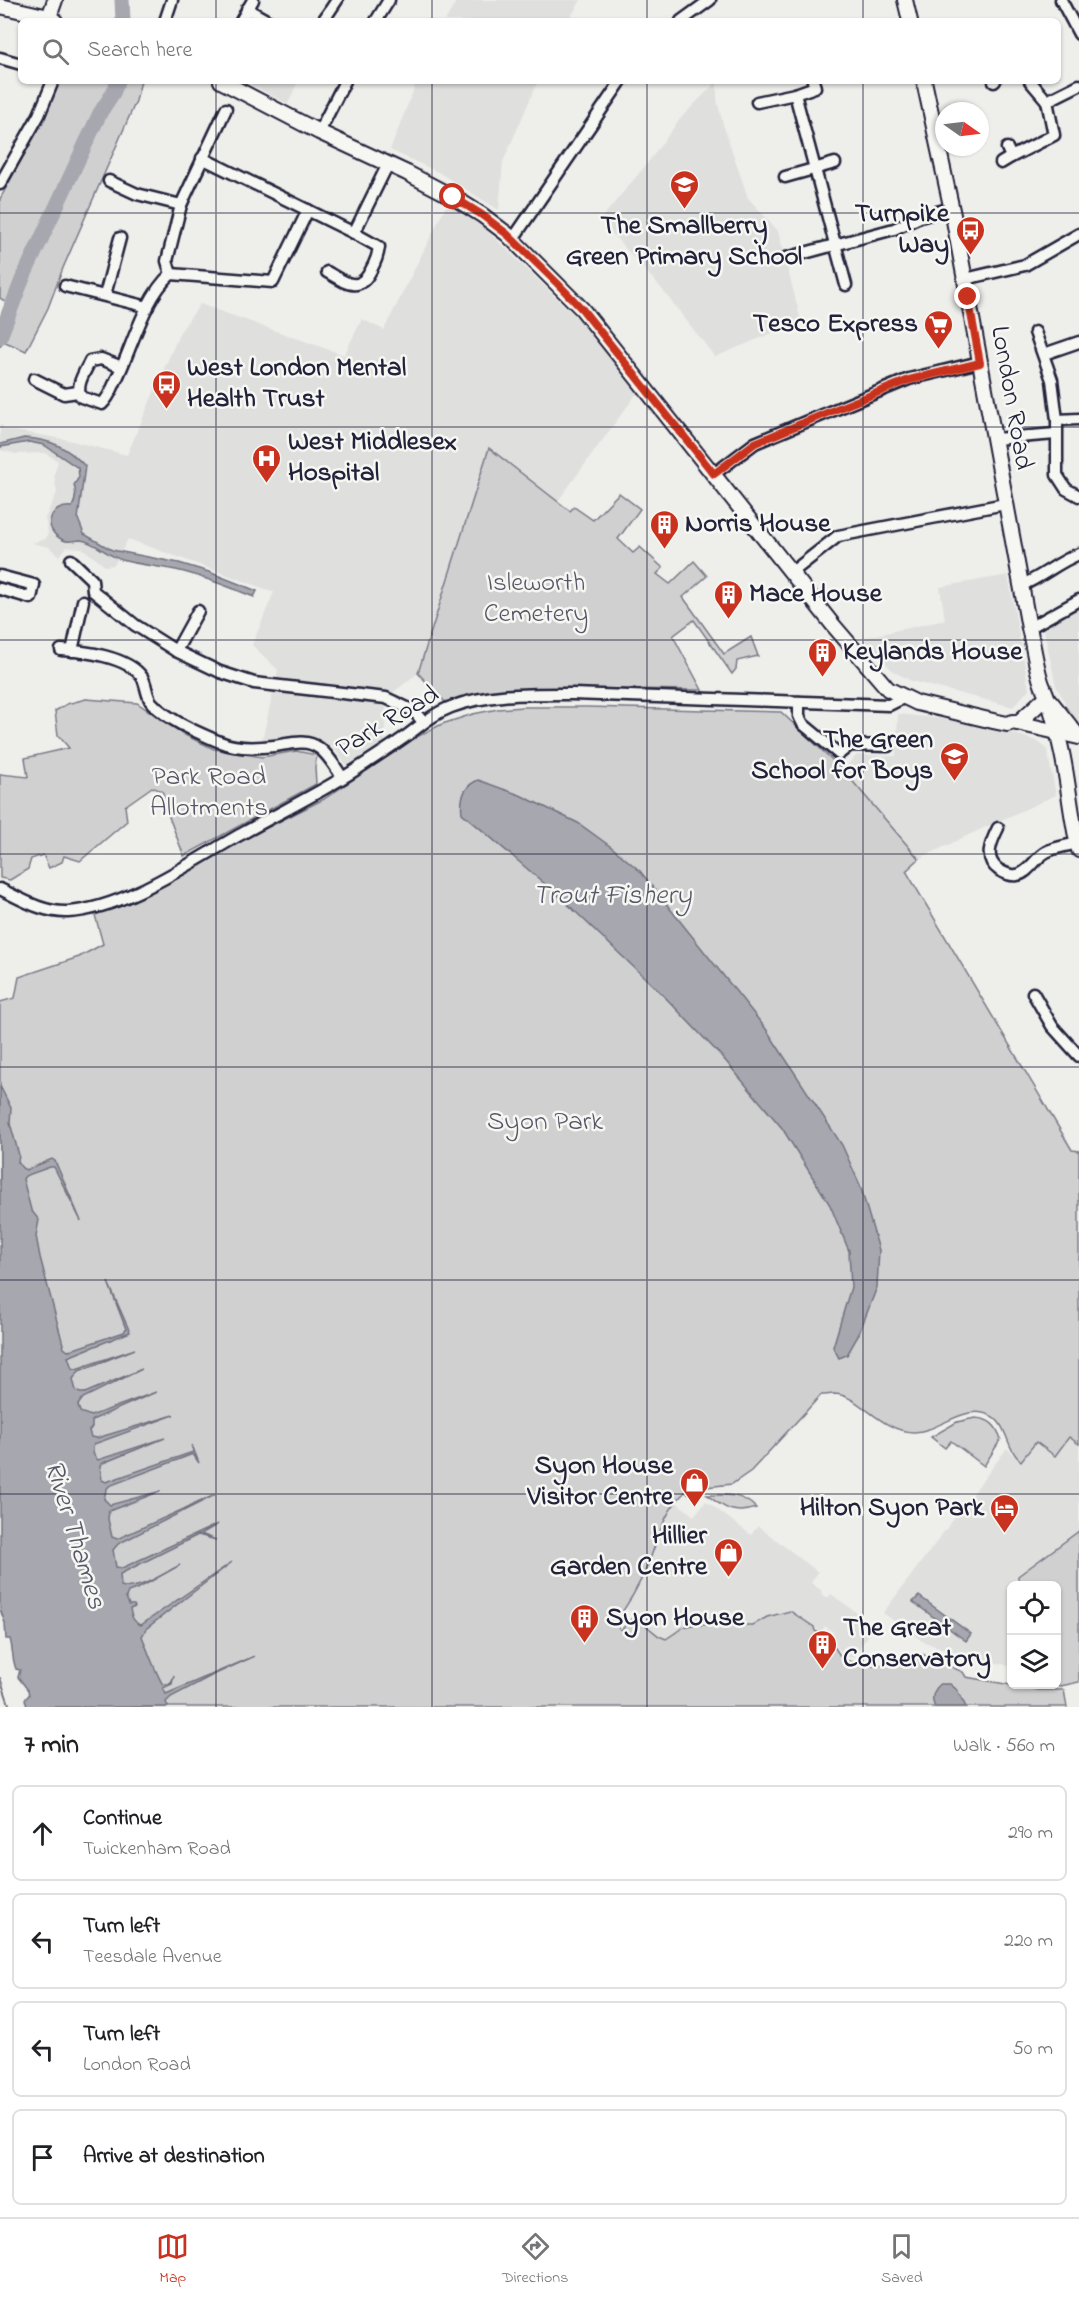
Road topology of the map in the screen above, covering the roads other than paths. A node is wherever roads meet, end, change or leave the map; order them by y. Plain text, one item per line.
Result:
1 (55, 0) edge
2 (172, 0) edge
3 (337, 0) edge
4 (389, 0) edge
5 (710, 0) edge
6 (905, 0) edge
7 (1061, 0) edge
8 (250, 5) edge
9 (0, 6) edge
10 (48, 18) edge
11 (52, 18) edge
12 (166, 18) edge
13 (265, 18) edge
14 (325, 18) edge
15 (378, 18) edge
16 (685, 18) edge
17 (909, 18) edge
18 (1079, 34) edge
19 (0, 58) edge
20 (18, 63) edge
21 (52, 84) edge
22 (227, 84) edge
23 (343, 84) edge
24 (619, 84) edge
25 (814, 84) edge
26 (925, 84) edge
27 (1033, 84) edge
28 (1079, 85) edge
29 (795, 94) junction
30 (1047, 101) junction
31 (757, 102) dead end
32 (226, 109) dead end
33 (319, 132) junction
34 (202, 158) junction
35 (0, 161) edge
36 (835, 163) dead end
37 (388, 164) junction
38 (1001, 164) dead end
39 (11, 165) junction
40 (814, 169) junction
41 (785, 177) dead end
42 (109, 181) dead end
43 (0, 184) edge
44 (181, 204) junction
45 (951, 208) junction
46 (308, 210) junction
47 (354, 233) junction
48 (1079, 234) edge
49 (120, 238) dead end
50 (513, 239) junction
51 (836, 246) junction
52 (786, 258) dead end
53 (327, 272) dead end
54 (171, 274) junction
55 (965, 279) junction
56 (846, 285) dead end
57 (65, 286) dead end
58 (105, 295) junction
59 (148, 307) junction
60 (1035, 332) dead end
61 (1079, 342) edge
62 (1044, 354) junction
63 (980, 363) junction
64 (122, 367) junction
65 (34, 380) dead end
66 (78, 392) junction
67 (1079, 419) edge
68 (1057, 420) junction
69 (1056, 434) junction
70 (995, 439) junction
71 (714, 474) junction
72 (1079, 496) edge
73 (1005, 504) junction
74 (1079, 554) edge
75 (71, 560) dead end
76 (791, 573) junction
77 (0, 579) edge
78 (1022, 585) junction
79 (0, 589) edge
80 (1079, 600) edge
81 (83, 601) dead end
82 (198, 611) dead end
83 (1029, 628) junction
84 (176, 651) junction
85 (1045, 696) junction
86 (903, 698) junction
87 (799, 702) junction
88 (423, 722) junction
89 (1013, 723) junction
90 (1052, 733) junction
91 (1079, 736) edge
92 (1079, 743) edge
93 (888, 746) dead end
94 (342, 777) junction
95 (998, 828) dead end
96 (1078, 846) edge
97 (1, 889) edge
98 (1033, 993) dead end
99 (1079, 1056) edge

1 - 11 main road
2 - 12 street
3 - 14 street
4 - 15 street
5 - 16 street
6 - 17 main road
7 - 18 street
8 - 13 street
9 - 10 main road
19 - 20 street
21 - 39 street
22 - 33 main road
23 - 33 street
24 - 50 street
25 - 29 street
26 - 45 main road, London Road
27 - 30 street
28 - 30 street
29 - 31 street
29 - 40 street
30 - 38 street
32 - 34 street
33 - 37 main road
34 - 44 street
34 - 46 street
35 - 39 street
36 - 40 street
37 - 47 street
37 - 50 main road
39 - 43 street
40 - 41 street
40 - 51 street
42 - 44 street
44 - 54 street
45 - 51 street
45 - 55 main road, London Road
46 - 47 street
46 - 54 street
47 - 53 street
48 - 55 street
49 - 58 street
50 - 71 main road
51 - 52 street
51 - 56 street
54 - 59 street
55 - 63 main road, London Road
57 - 58 street
58 - 59 street
59 - 64 street
60 - 62 street
61 - 62 street
62 - 68 street
63 - 70 main road, London Road
63 - 71 street
64 - 66 street
64 - 66 street
65 - 66 street
67 - 68 street
68 - 69 street
69 - 70 street
69 - 72 street
70 - 73 main road, London Road
71 - 76 main road
73 - 76 street
73 - 78 main road, London Road
74 - 78 street
75 - 84 street
76 - 86 main road
77 - 79 street
78 - 83 main road, London Road
80 - 83 street
81 - 94 street
82 - 84 street
83 - 85 main road, London Road
84 - 88 street
85 - 89 main road
85 - 90 main road, London Road
85 - 91 main road
86 - 87 street, Park Road
86 - 89 main road
87 - 88 street, Park Road
87 - 93 street
88 - 94 street, Park Road
89 - 90 main road
90 - 91 main road
90 - 92 main road
90 - 96 main road, London Road
94 - 97 street, Park Road
95 - 96 street
98 - 99 street

